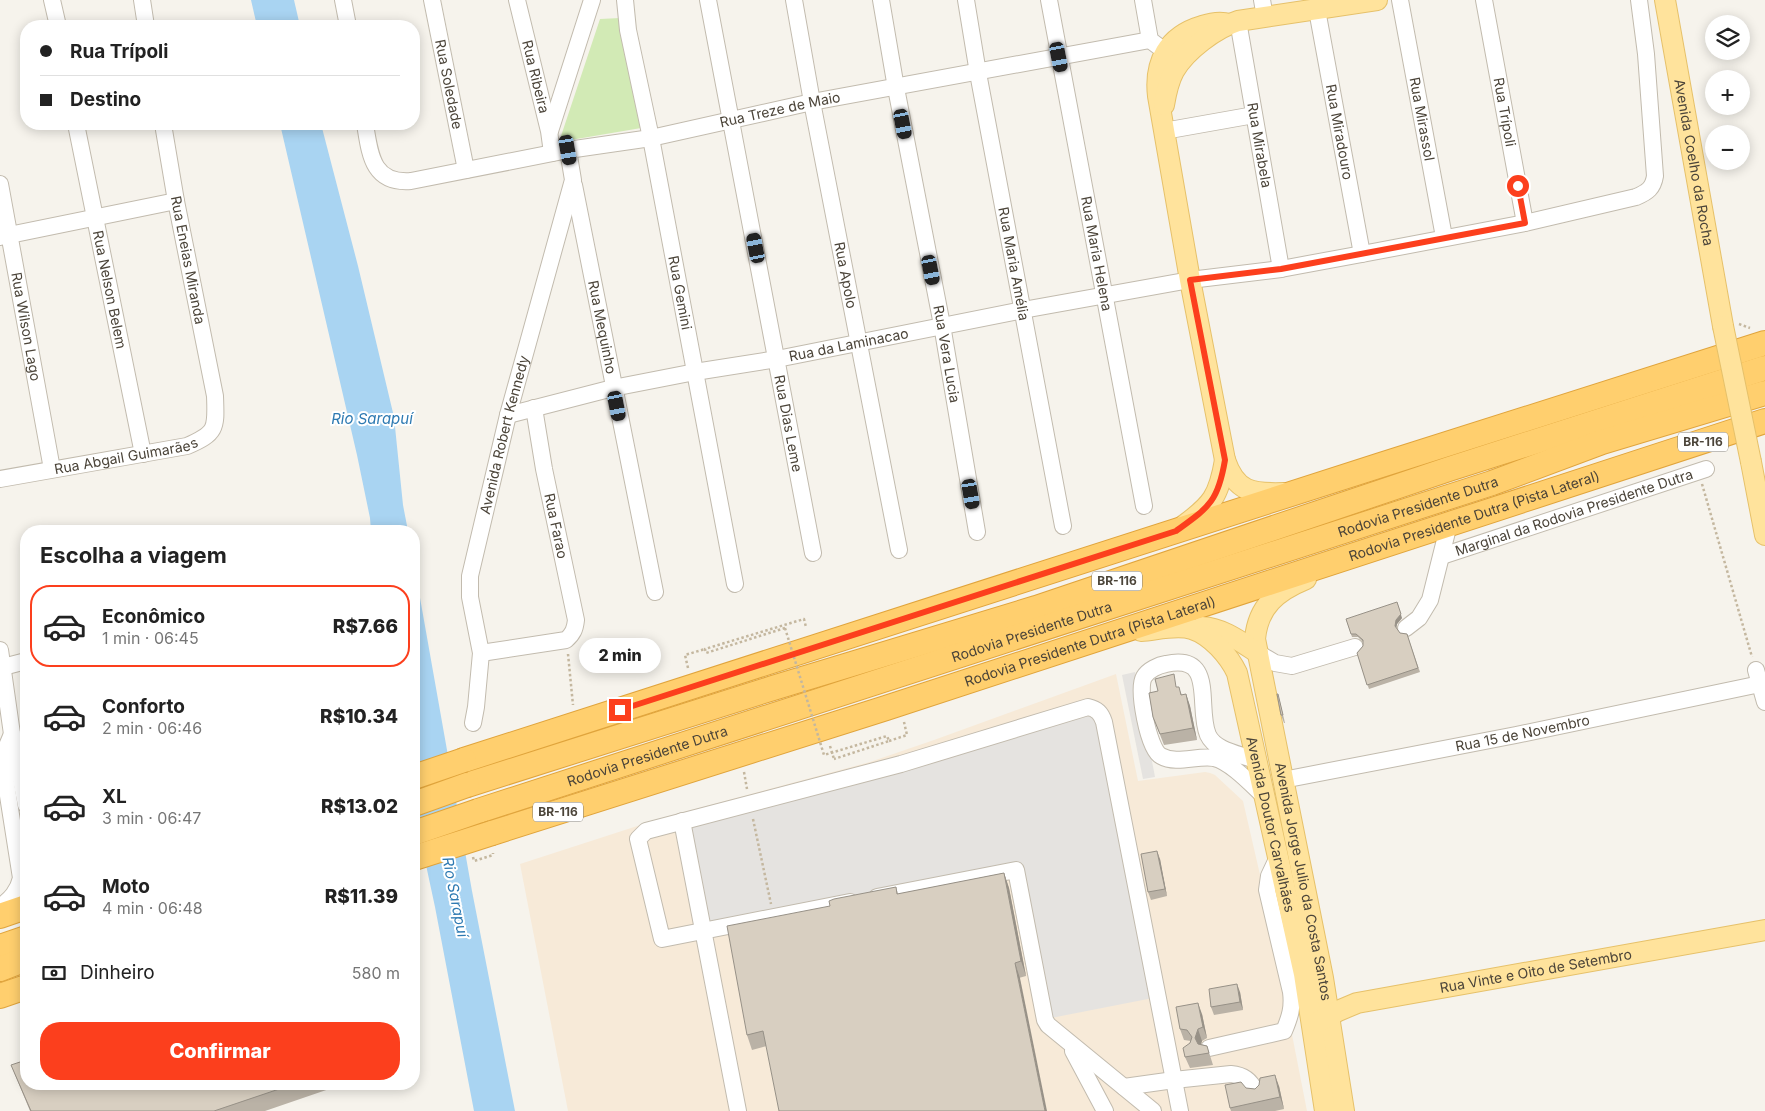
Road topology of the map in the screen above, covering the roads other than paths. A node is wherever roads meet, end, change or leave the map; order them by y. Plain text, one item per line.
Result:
1 (52, 0) edge
2 (142, 0) edge
3 (343, 0) edge
4 (432, 0) edge
5 (517, 0) edge
6 (592, 0) edge
7 (625, 0) edge
8 (708, 0) edge
9 (794, 0) edge
10 (881, 0) edge
11 (966, 0) edge
12 (1049, 0) edge
13 (1143, 0) edge
14 (1377, 0) edge
15 (1400, 0) edge
16 (1484, 0) edge
17 (1639, 0) edge
18 (1665, 0) edge
19 (1345, 3) edge
20 (1264, 8) edge
21 (1317, 10) junction
22 (57, 20) edge
23 (145, 20) edge
24 (347, 20) edge
25 (1234, 22) junction
26 (1158, 46) junction
27 (1059, 57) junction
28 (978, 73) junction
29 (896, 88) junction
30 (812, 102) junction
31 (1254, 115) junction
32 (731, 120) junction
33 (1162, 123) junction
34 (77, 130) edge
35 (164, 130) edge
36 (366, 130) edge
37 (550, 131) junction
38 (651, 138) junction
39 (560, 152) junction
40 (466, 170) junction
41 (573, 180) junction
42 (0, 184) edge
43 (176, 201) junction
44 (95, 218) junction
45 (1525, 223) junction
46 (5, 236) edge
47 (1444, 238) junction
48 (1362, 254) junction
49 (1281, 269) junction
50 (1190, 280) junction
51 (1104, 296) junction
52 (1023, 310) junction
53 (942, 325) junction
54 (859, 343) junction
55 (1765, 343) edge
56 (777, 359) junction
57 (1765, 368) edge
58 (695, 372) junction
59 (613, 388) junction
60 (1765, 393) edge
61 (214, 396) joint
62 (534, 408) junction
63 (508, 415) junction
64 (1765, 421) edge
65 (143, 454) junction
66 (1225, 460) junction
67 (52, 469) junction
68 (1702, 471) road end
69 (0, 479) edge
70 (1298, 492) junction
71 (1144, 506) dead end
72 (1449, 524) junction
73 (1063, 526) dead end
74 (1176, 531) junction
75 (977, 532) dead end
76 (1765, 535) edge
77 (900, 550) dead end
78 (813, 553) dead end
79 (1353, 556) junction
80 (1442, 556) junction
81 (735, 584) dead end
82 (655, 592) dead end
83 (1406, 628) dead end
84 (1193, 629) junction
85 (1119, 632) junction
86 (1355, 647) dead end
87 (0, 650) edge
88 (481, 653) junction
89 (1258, 653) junction
90 (20, 663) edge
91 (4, 667) junction
92 (1765, 702) edge
93 (472, 723) dead end
94 (6, 753) edge
95 (1257, 760) junction
96 (20, 765) edge
97 (420, 775) edge
98 (1283, 780) junction
99 (1264, 797) junction
100 (420, 802) edge
101 (682, 821) junction
102 (420, 830) edge
103 (420, 857) edge
104 (1277, 859) junction
105 (20, 868) edge
106 (20, 882) edge
107 (0, 907) edge
108 (20, 909) edge
109 (0, 916) edge
110 (703, 930) junction
111 (1765, 930) edge
112 (20, 940) edge
113 (0, 947) edge
114 (20, 961) edge
115 (0, 969) edge
116 (1324, 984) junction
117 (20, 989) edge
118 (0, 996) edge
119 (20, 998) edge
120 (1357, 1003) junction
121 (0, 1008) edge
122 (1320, 1021) junction
123 (1284, 1031) junction
124 (1070, 1045) junction
125 (1209, 1048) edge
126 (1186, 1050) edge
127 (1168, 1051) junction
128 (1174, 1080) junction
129 (1124, 1087) junction
130 (1255, 1091) edge
131 (738, 1111) edge
132 (1105, 1111) edge
133 (1153, 1111) edge
134 (1180, 1111) edge
135 (1325, 1111) edge
136 (1344, 1111) edge

1 - 22 street
2 - 23 street
3 - 24 street
4 - 40 street, Rua Soledade
5 - 37 street, Rua Ribeira
6 - 37 street
7 - 38 street, Rua Gemini
8 - 32 street, Rua Dias Leme
9 - 30 street, Rua Apolo
10 - 29 street, Rua Vera Lucia
11 - 28 street, Rua Maria Amélia
12 - 27 street, Rua Maria Helena
13 - 26 street
14 - 19 main road
15 - 47 street, Rua Mirassol
16 - 45 street, Rua Trípoli
17 - 45 street, Rua da Laminacao
18 - 76 main road, Avenida Coelho da Rocha, bridge
19 - 21 main road
20 - 21 main road
20 - 25 main road
21 - 48 street, Rua Miradouro
25 - 26 main road
25 - 31 street, Rua Mirabela
25 - 33 main road
26 - 27 street, Rua Treze de Maio
26 - 33 main road
27 - 28 street, Rua Treze de Maio
27 - 51 street, Rua Maria Helena
28 - 29 street, Rua Treze de Maio
28 - 52 street, Rua Maria Amélia
29 - 30 street, Rua Treze de Maio
29 - 53 street, Rua Vera Lucia
30 - 32 street, Rua Treze de Maio
30 - 54 street, Rua Apolo
31 - 33 street
31 - 49 street, Rua Mirabela
32 - 38 street, Rua Treze de Maio
32 - 56 street, Rua Dias Leme
33 - 50 main road
34 - 44 street, Rua Nelson Belem
35 - 43 street, Rua Eneias Miranda
36 - 40 street, Rua Treze de Maio
37 - 39 street, Rua Ribeira
38 - 39 street, Rua Treze de Maio
38 - 58 street, Rua Gemini
39 - 40 street, Rua Treze de Maio
39 - 41 street, Avenida Robert Kennedy
41 - 59 street, Rua Mequinho
41 - 63 street, Avenida Robert Kennedy
42 - 46 street, Rua Wilson Lago
43 - 44 street
43 - 61 street, Rua Eneias Miranda
44 - 46 street
44 - 65 street, Rua Nelson Belem
45 - 47 street, Rua da Laminacao
46 - 67 street, Rua Wilson Lago
47 - 48 street, Rua da Laminacao
48 - 49 street, Rua da Laminacao
49 - 50 street, Rua da Laminacao
50 - 51 street, Rua da Laminacao
50 - 66 main road
51 - 52 street, Rua da Laminacao
51 - 71 street, Rua Maria Helena
52 - 53 street, Rua da Laminacao
52 - 73 street, Rua Maria Amélia
53 - 54 street, Rua da Laminacao
53 - 75 street, Rua Vera Lucia
54 - 56 street, Rua da Laminacao
54 - 77 street, Rua Apolo
55 - 70 highway, BR-116
56 - 58 street, Rua da Laminacao
56 - 78 street, Rua Dias Leme
57 - 100 highway, Rodovia Presidente Dutra / BR-116, bridge
58 - 59 street, Rua da Laminacao
58 - 81 street, Rua Gemini
59 - 62 street, Rua da Laminacao
59 - 82 street, Rua Mequinho
60 - 102 highway, Rodovia Presidente Dutra / BR-116, bridge
61 - 65 street, Rua Abgail Guimarães
62 - 63 street, Rua da Laminacao
62 - 88 street, Rua Farao
63 - 88 street, Avenida Robert Kennedy
64 - 72 highway, Rodovia Presidente Dutra (Pista Lateral) / BR-116
65 - 67 street, Rua Abgail Guimarães
66 - 70 main road
66 - 74 main road
67 - 69 street, Rua Abgail Guimarães
68 - 80 street, Marginal da Rodovia Presidente Dutra
70 - 74 highway, BR-116
72 - 79 highway, Rodovia Presidente Dutra (Pista Lateral) / BR-116
72 - 80 street
74 - 97 highway, BR-116, bridge
79 - 85 highway, Rodovia Presidente Dutra (Pista Lateral) / BR-116
79 - 89 main road
80 - 83 street
84 - 85 main road
84 - 89 main road
84 - 95 main road, Avenida Doutor Carvalhães
85 - 103 highway, Rodovia Presidente Dutra (Pista Lateral) / BR-116, bridge
86 - 89 street
87 - 91 street
88 - 93 street, Avenida Robert Kennedy
89 - 98 main road, Avenida Jorge Julio da Costa Santos
90 - 91 street
91 - 94 street
92 - 98 street, Rua 15 de Novembro
94 - 96 street
94 - 105 street
95 - 99 main road, Avenida Doutor Carvalhães
95 - 99 street
98 - 116 main road, Avenida Jorge Julio da Costa Santos
99 - 104 main road, Avenida Doutor Carvalhães
101 - 110 street
101 - 110 street
101 - 127 street
104 - 122 main road, Avenida Doutor Carvalhães
104 - 123 street
106 - 107 street
108 - 109 highway
110 - 124 street
110 - 131 street
111 - 120 main road, Rua Vinte e Oito de Setembro
112 - 113 highway
114 - 115 highway
116 - 120 main road
116 - 122 main road, Avenida Jorge Julio da Costa Santos
117 - 118 highway
119 - 121 street
120 - 122 main road, Rua Vinte e Oito de Setembro
122 - 123 street
122 - 135 main road, Avenida Doutor Carvalhães
122 - 136 main road, Avenida Jorge Julio da Costa Santos
123 - 125 street
124 - 129 street
124 - 132 street
126 - 127 street
127 - 128 street
128 - 129 street
128 - 130 street
128 - 134 street
129 - 133 street

